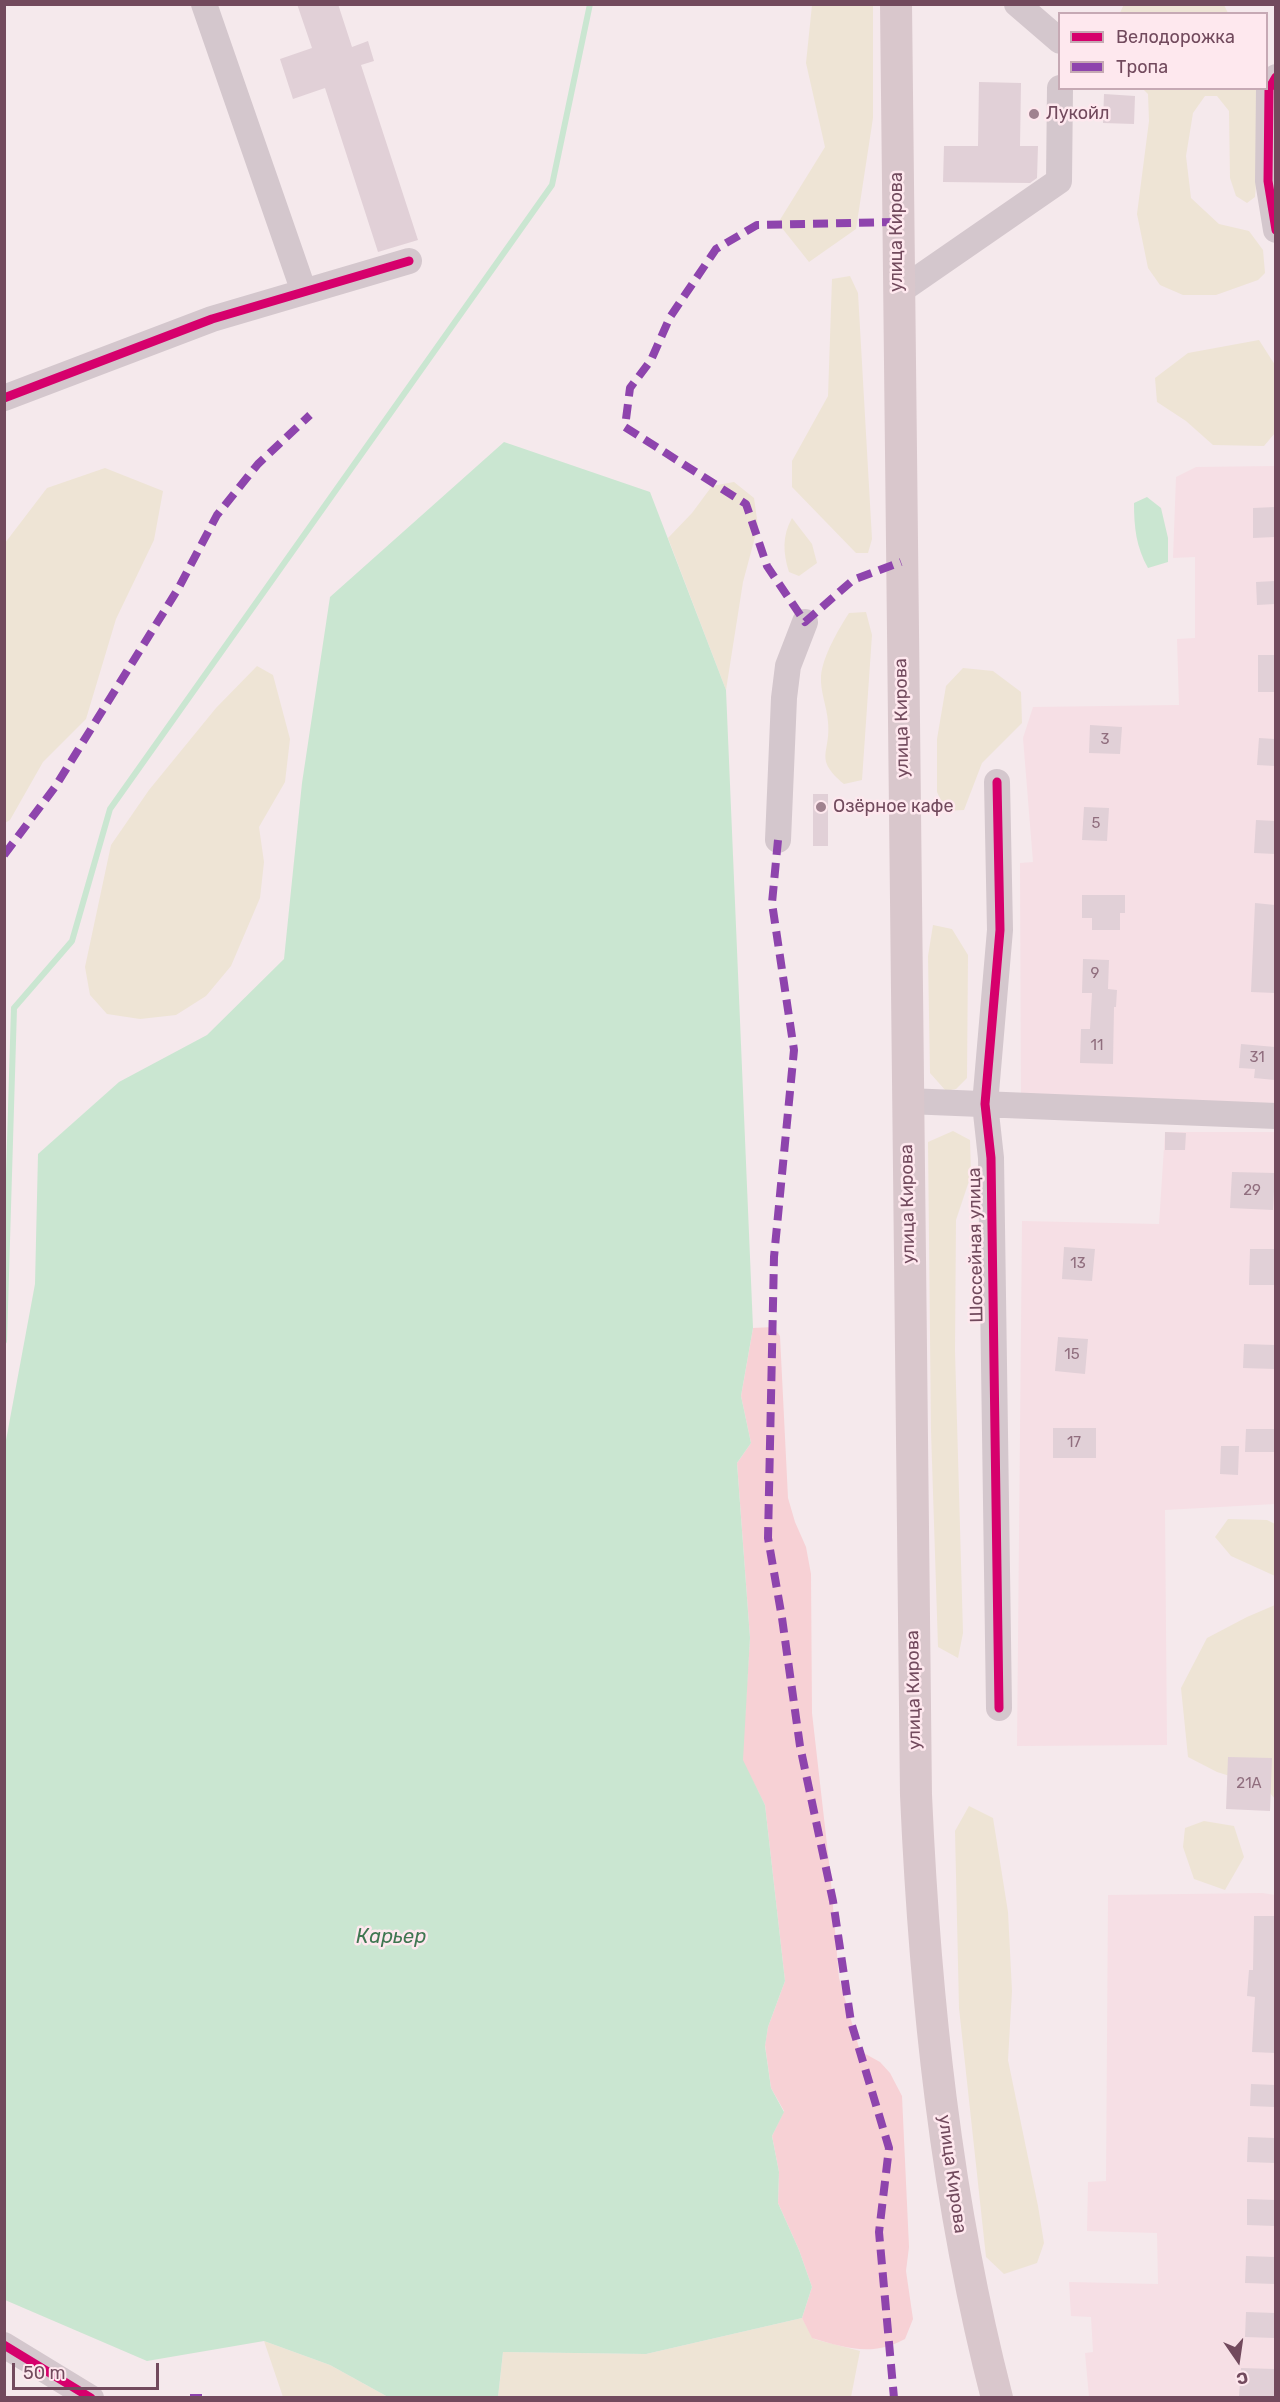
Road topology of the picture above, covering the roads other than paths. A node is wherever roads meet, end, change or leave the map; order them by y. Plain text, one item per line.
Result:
1 (204, 4) edge
2 (896, 4) edge
3 (1017, 4) edge
4 (1058, 40) edge
5 (1275, 78) edge
6 (1060, 90) edge
7 (1275, 231) edge
8 (409, 261) dead end
9 (304, 292) junction
10 (897, 294) junction
11 (4, 398) edge
12 (805, 622) dead end
13 (997, 782) dead end
14 (778, 840) dead end
15 (907, 1101) junction
16 (985, 1104) junction
17 (1275, 1116) edge
18 (999, 1708) dead end
19 (4, 2345) edge
20 (91, 2397) edge
21 (997, 2397) edge

1 - 9 street
2 - 10 main road, улица Кирова
3 - 4 street
5 - 7 street
6 - 10 street
8 - 9 street
9 - 11 street
10 - 15 main road, улица Кирова
12 - 14 street
13 - 16 street, Шоссейная улица
15 - 16 street
15 - 21 main road, улица Кирова
16 - 17 street
16 - 18 street, Шоссейная улица
19 - 20 street

